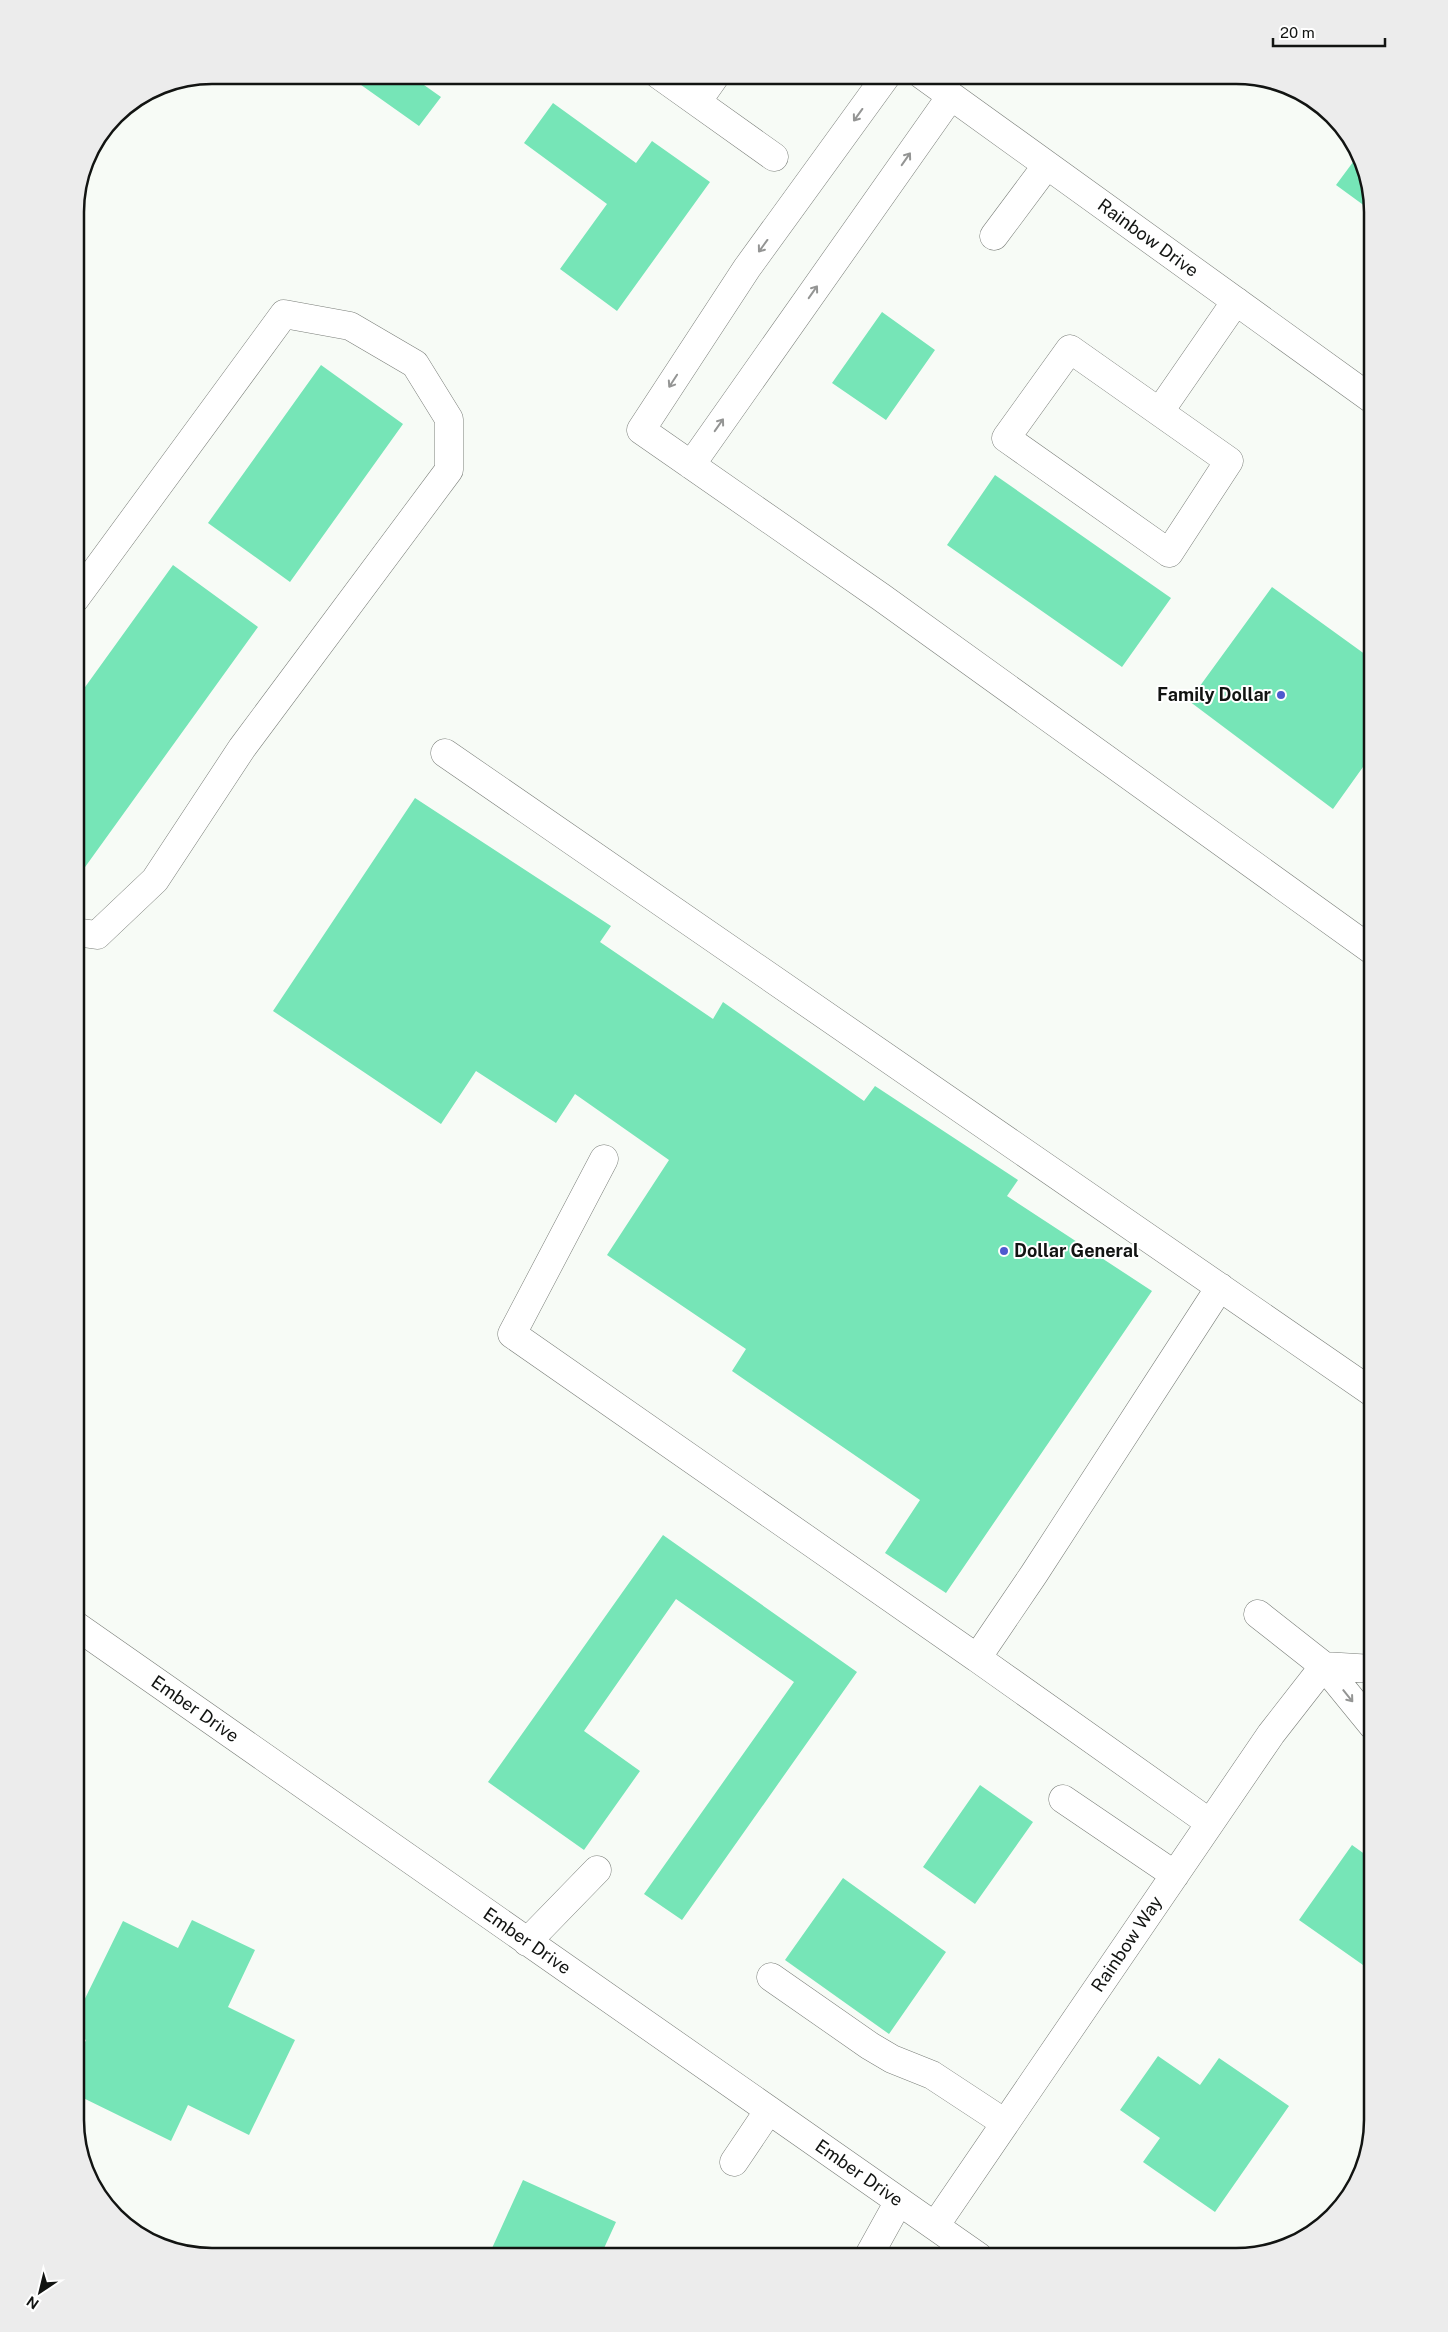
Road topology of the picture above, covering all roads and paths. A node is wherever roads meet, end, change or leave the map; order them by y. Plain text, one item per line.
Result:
1 (672, 84) edge
2 (710, 84) edge
3 (880, 84) edge
4 (934, 84) edge
5 (951, 96) junction
6 (697, 102) junction
7 (774, 157) dead end
8 (1047, 165) junction
9 (994, 236) dead end
10 (1236, 302) junction
11 (1364, 394) edge
12 (1160, 411) junction
13 (691, 465) junction
14 (84, 587) edge
15 (446, 753) dead end
16 (84, 933) edge
17 (1364, 945) edge
18 (604, 1159) dead end
19 (1220, 1287) junction
20 (1364, 1386) edge
21 (1258, 1614) dead end
22 (84, 1631) edge
23 (977, 1658) junction
24 (1324, 1666) junction
25 (1364, 1668) edge
26 (1364, 1715) edge
27 (1063, 1799) dead end
28 (1210, 1823) junction
29 (597, 1870) dead end
30 (1175, 1875) junction
31 (528, 1942) junction
32 (771, 1977) dead end
33 (769, 2110) junction
34 (1005, 2123) junction
35 (734, 2162) dead end
36 (899, 2201) junction
37 (935, 2226) junction
38 (873, 2248) edge
39 (966, 2248) edge

1 - 6 street
2 - 6 street
3 -> 13 street
4 - 5 street, Rainbow Drive
5 - 8 street, Rainbow Drive
13 -> 5 street
6 - 7 street
8 - 9 street
8 - 10 street, Rainbow Drive
10 - 11 street, Rainbow Drive
10 - 12 street
12 - 12 street
13 - 17 street
14 - 16 street
15 - 19 street
18 - 23 street
19 - 20 street
19 - 23 street
21 - 24 street
22 - 31 street, Ember Drive
23 - 28 street
24 - 25 street
24 -> 26 street
24 - 28 street, Rainbow Way
27 - 30 street
28 - 30 street, Rainbow Way
29 - 31 street
30 - 34 street, Rainbow Way
31 - 33 street, Ember Drive
32 - 34 street
33 - 35 street
33 - 36 street, Ember Drive
34 - 37 street, Rainbow Way
36 - 37 street, Ember Drive
36 - 38 street
37 - 39 street, Ember Drive

